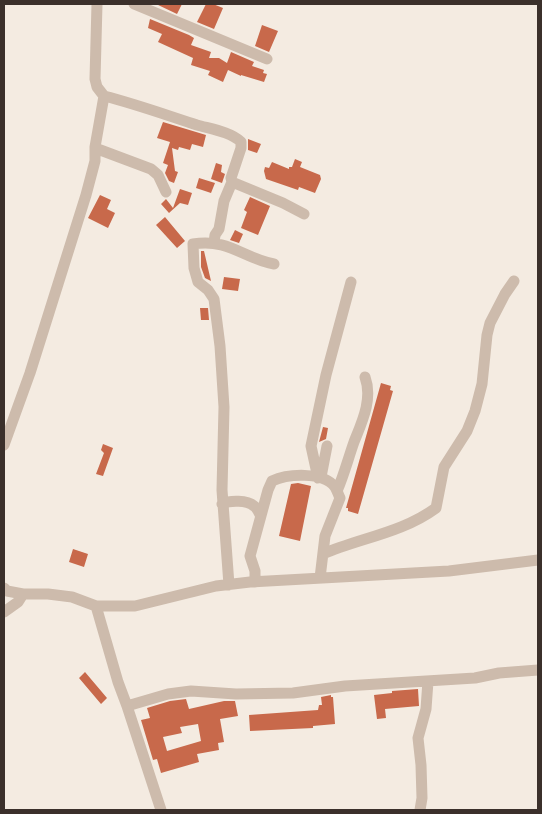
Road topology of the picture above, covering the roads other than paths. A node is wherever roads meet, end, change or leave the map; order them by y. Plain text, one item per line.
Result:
1 (96, 4) edge
2 (134, 4) edge
3 (267, 59) dead end
4 (104, 96) junction
5 (95, 148) junction
6 (232, 182) junction
7 (166, 192) dead end
8 (304, 214) dead end
9 (214, 243) junction
10 (274, 264) dead end
11 (514, 280) dead end
12 (351, 282) dead end
13 (366, 378) dead end
14 (4, 445) edge
15 (327, 446) dead end
16 (319, 478) junction
17 (337, 491) junction
18 (222, 504) junction
19 (261, 516) junction
20 (323, 554) junction
21 (538, 560) edge
22 (320, 578) junction
23 (255, 582) junction
24 (229, 585) junction
25 (6, 591) edge
26 (23, 594) junction
27 (96, 606) junction
28 (4, 612) edge
29 (538, 670) edge
30 (428, 681) junction
31 (127, 706) junction
32 (161, 810) edge
33 (420, 810) edge

1 - 4 street
2 - 3 street
4 - 5 street
4 - 6 street
5 - 7 street
5 - 14 street
6 - 8 street
6 - 9 street
9 - 10 street
9 - 18 street
11 - 20 street
12 - 16 street
13 - 17 street
15 - 16 street
16 - 17 street
16 - 19 street
17 - 20 street
18 - 19 street
18 - 24 street
19 - 23 street
20 - 22 street
21 - 22 street
22 - 23 street
23 - 24 street
24 - 27 street
25 - 26 street
26 - 27 street
26 - 28 street
27 - 31 street
29 - 30 street
30 - 31 street
30 - 33 street
31 - 32 street

